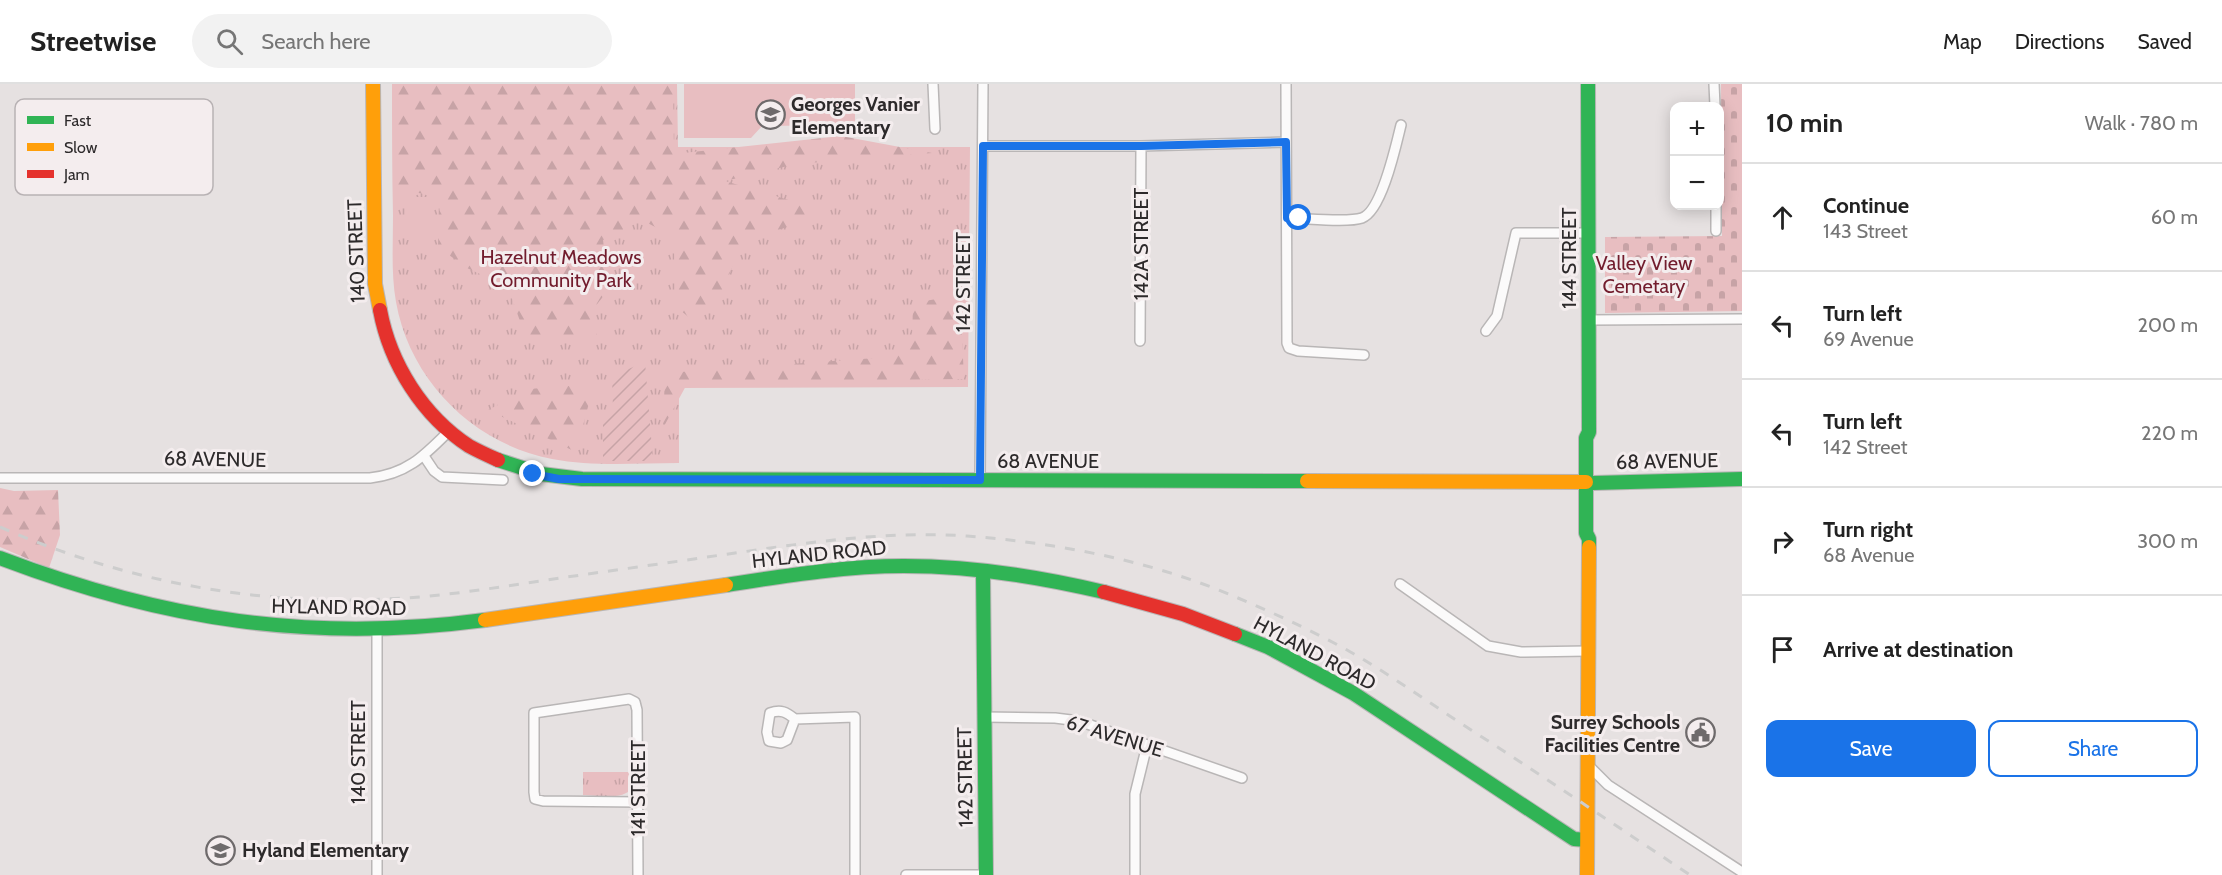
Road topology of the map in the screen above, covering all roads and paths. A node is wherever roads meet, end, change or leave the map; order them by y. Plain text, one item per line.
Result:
1 (373, 84) edge
2 (933, 84) edge
3 (983, 84) edge
4 (1286, 84) edge
5 (1588, 84) edge
6 (1714, 84) edge
7 (1714, 102) edge
8 (1401, 125) dead end
9 (935, 129) dead end
10 (1286, 142) junction
11 (983, 146) junction
12 (1141, 146) junction
13 (1716, 210) edge
14 (1287, 218) junction
15 (1716, 231) dead end
16 (1589, 233) junction
17 (1742, 319) edge
18 (1589, 321) junction
19 (1486, 331) dead end
20 (1140, 341) dead end
21 (1364, 355) dead end
22 (449, 431) junction
23 (424, 456) junction
24 (0, 478) edge
25 (1742, 479) edge
26 (503, 480) dead end
27 (980, 480) junction
28 (1589, 482) junction
29 (0, 558) edge
30 (983, 571) junction
31 (1400, 584) dead end
32 (377, 630) junction
33 (1588, 651) junction
34 (984, 717) junction
35 (795, 719) dead end
36 (1147, 745) junction
37 (1587, 764) junction
38 (1242, 778) dead end
39 (1608, 785) junction
40 (1587, 792) junction
41 (639, 801) junction
42 (1587, 840) junction
43 (1742, 872) edge
44 (377, 875) edge
45 (638, 875) edge
46 (855, 875) edge
47 (906, 875) edge
48 (986, 875) edge
49 (1135, 875) edge
50 (1587, 875) edge

1 - 22 street, 140 STREET
2 - 9 street
3 - 11 street, 142 STREET
4 - 10 street
5 - 16 street, 144 STREET
6 - 7 street
8 - 14 street
10 - 12 street
10 - 14 street
11 - 12 street
11 - 27 street, 142 STREET
12 - 20 street, 142A STREET
13 - 15 street
14 - 21 street
16 - 18 street, 144 STREET
16 - 19 street
17 - 18 street
18 - 28 street, 144 STREET
22 - 23 street, 68 AVENUE
22 - 27 street, 68 AVENUE
23 - 24 street, 68 AVENUE
23 - 26 street
25 - 28 street, 68 AVENUE
27 - 28 street, 68 AVENUE
28 - 33 street, 144 STREET
29 - 32 street, HYLAND ROAD
30 - 32 street, HYLAND ROAD
30 - 34 street, 142 STREET
30 - 42 street, HYLAND ROAD
31 - 33 street
32 - 44 street, 140 STREET
33 - 37 street, 144 STREET
34 - 36 street, 67 AVENUE
34 - 48 street, 142 STREET
35 - 46 street
36 - 38 street, 67 AVENUE
36 - 49 street
37 - 39 street
37 - 40 street, 144 STREET
39 - 40 street
39 - 43 street
40 - 42 street, 144 STREET
41 - 41 street, 141 STREET
41 - 45 street, 141 STREET
42 - 50 street, 144 STREET
47 - 48 street

